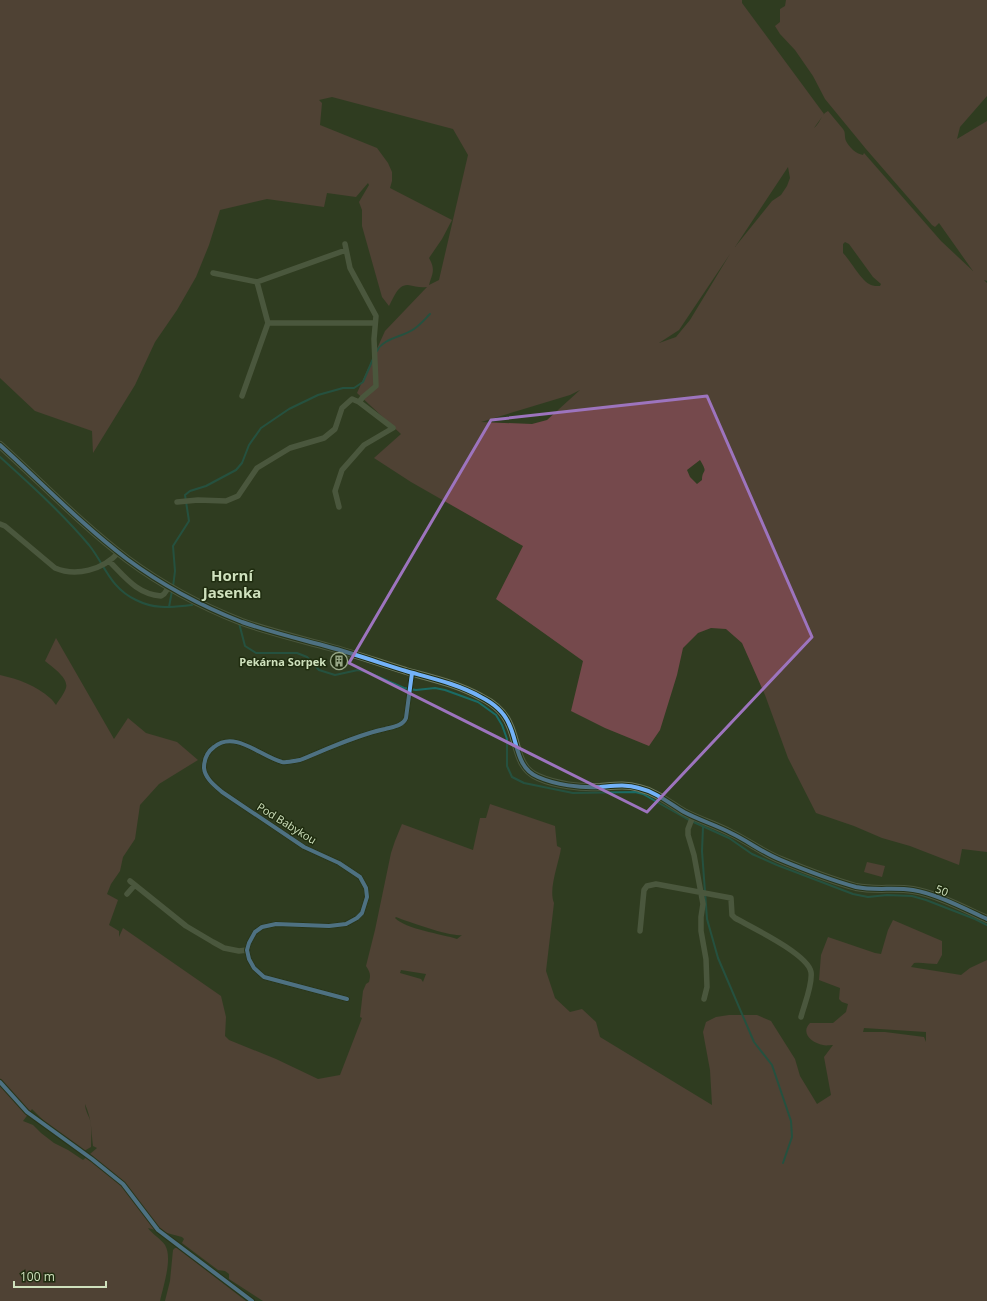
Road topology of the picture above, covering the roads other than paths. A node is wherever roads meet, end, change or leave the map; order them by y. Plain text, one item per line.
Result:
1 (345, 244) dead end
2 (346, 250) junction
3 (214, 273) dead end
4 (257, 282) junction
5 (268, 323) junction
6 (375, 323) junction
7 (242, 396) dead end
8 (359, 402) junction
9 (0, 445) edge
10 (177, 502) dead end
11 (339, 507) dead end
12 (0, 524) edge
13 (119, 552) junction
14 (109, 561) junction
15 (172, 588) junction
16 (412, 672) junction
17 (692, 818) junction
18 (130, 881) dead end
19 (134, 886) junction
20 (702, 893) junction
21 (127, 894) dead end
22 (987, 919) edge
23 (640, 931) dead end
24 (247, 950) junction
25 (347, 999) dead end
26 (704, 999) dead end
27 (801, 1017) dead end

1 - 2 street
2 - 4 street
2 - 6 street
3 - 4 street
4 - 5 street
5 - 6 street
5 - 7 street
6 - 8 street
8 - 10 street
8 - 11 street
9 - 13 street, 50
12 - 14 street
13 - 14 street
13 - 15 street, 50
14 - 15 street
15 - 16 street, 50
16 - 17 street, 50
16 - 24 street, Pod Babykou
17 - 20 street
17 - 22 street, 50
18 - 19 street
19 - 21 street
19 - 24 street
20 - 23 street
20 - 26 street
20 - 27 street
24 - 25 street

